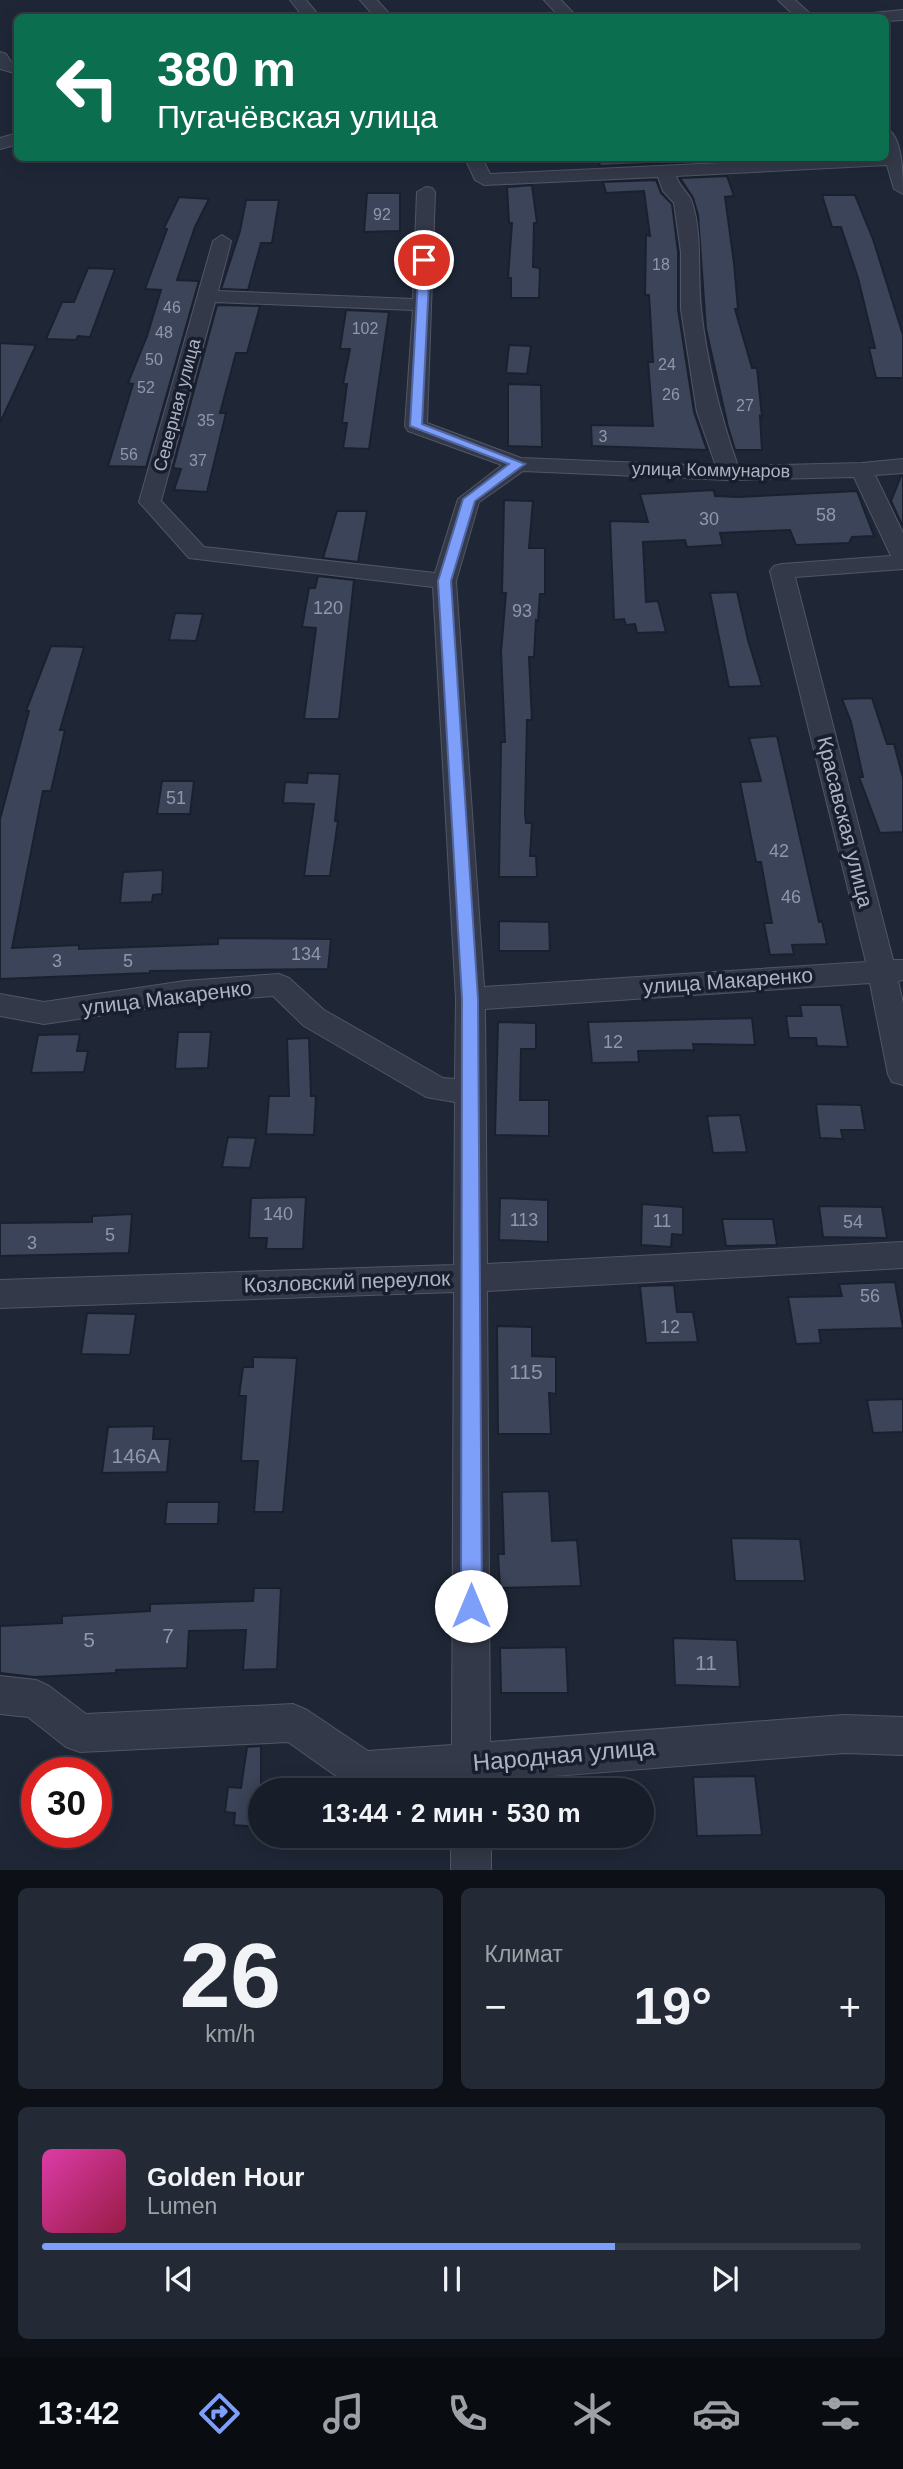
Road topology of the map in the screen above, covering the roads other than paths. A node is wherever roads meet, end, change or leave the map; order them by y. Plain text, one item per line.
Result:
1 (298, 0) edge
2 (368, 0) edge
3 (552, 0) edge
4 (786, 0) edge
5 (310, 14) edge
6 (381, 14) edge
7 (566, 14) edge
8 (802, 14) edge
9 (0, 57) edge
10 (14, 68) edge
11 (889, 140) edge
12 (898, 160) edge
13 (475, 161) edge
14 (879, 161) edge
15 (665, 172) junction
16 (903, 189) edge
17 (426, 192) dead end
18 (222, 241) dead end
19 (206, 296) junction
20 (423, 305) junction
21 (519, 464) junction
22 (903, 466) edge
23 (862, 470) junction
24 (729, 473) junction
25 (903, 559) edge
26 (444, 581) junction
27 (892, 970) edge
28 (470, 999) junction
29 (0, 1005) edge
30 (903, 1074) edge
31 (470, 1092) junction
32 (903, 1255) edge
33 (471, 1278) junction
34 (0, 1294) edge
35 (0, 1695) edge
36 (903, 1736) edge
37 (471, 1776) edge
38 (471, 1848) edge
39 (471, 1870) edge

1 - 5 street
2 - 6 street
3 - 7 street
4 - 8 street
9 - 10 street
11 - 12 street
12 - 16 street
13 - 15 street
14 - 15 street
15 - 24 street
17 - 20 street
18 - 19 street, Северная улица
19 - 20 street
19 - 26 street, Северная улица
20 - 21 street, улица Коммунаров
21 - 24 street, улица Коммунаров
21 - 26 street
22 - 23 street, улица Коммунаров
23 - 24 street, улица Коммунаров
23 - 25 street
25 - 27 street, Красавская улица
26 - 28 street
27 - 28 street, улица Макаренко
27 - 30 street, Красавская улица
28 - 31 street
29 - 31 street, улица Макаренко
31 - 33 street
32 - 33 street, Козловский переулок
33 - 34 street, Козловский переулок
33 - 37 street
35 - 37 street, Народная улица
36 - 37 street, Народная улица
38 - 39 street

